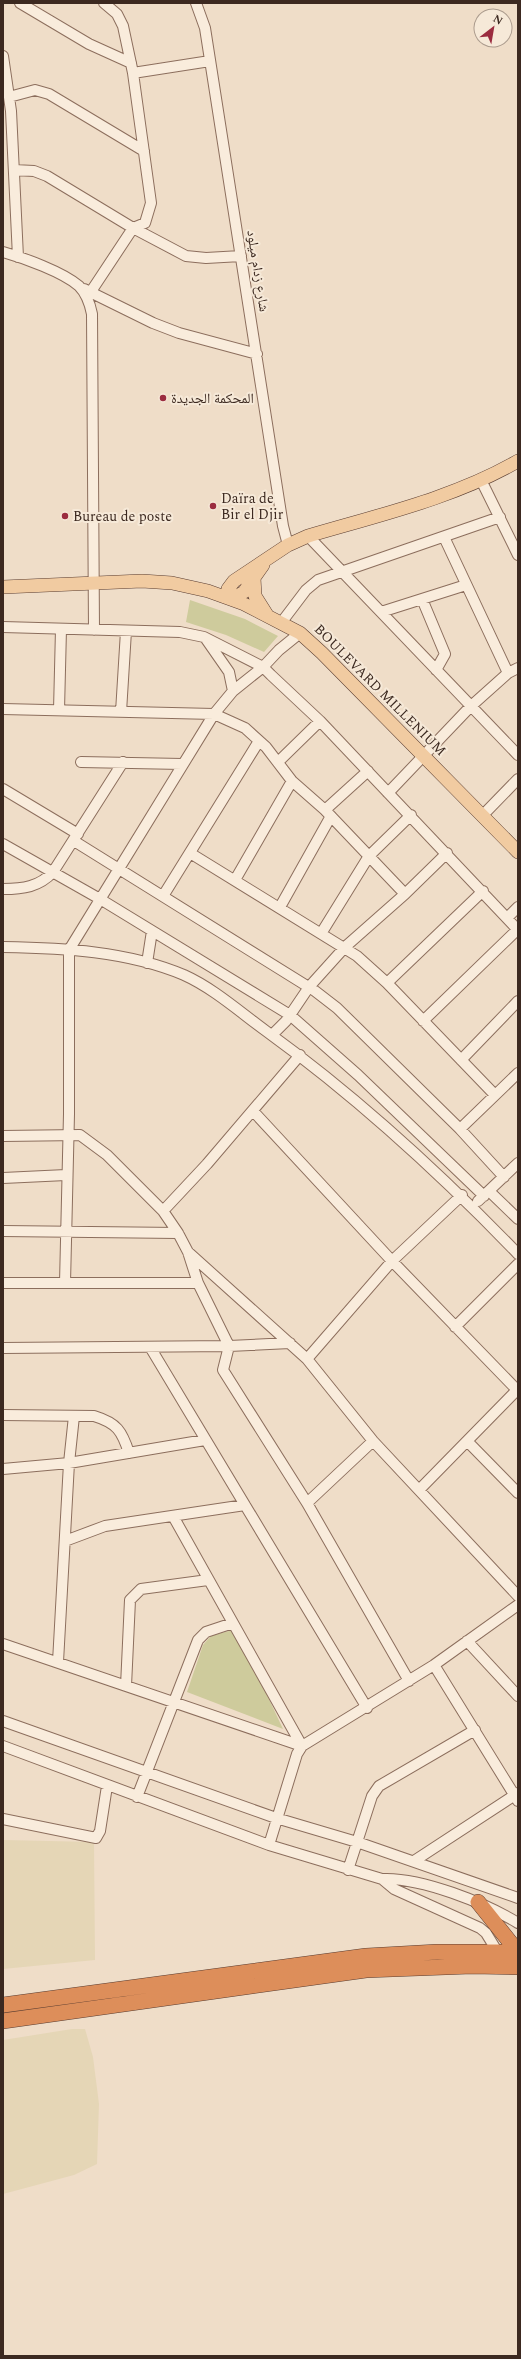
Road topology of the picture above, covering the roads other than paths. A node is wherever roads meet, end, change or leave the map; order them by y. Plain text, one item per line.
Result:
1 (20, 3) edge
2 (104, 3) edge
3 (196, 3) edge
4 (3, 56) edge
5 (210, 61) junction
6 (132, 68) junction
7 (9, 97) junction
8 (144, 151) junction
9 (14, 170) junction
10 (133, 228) junction
11 (3, 252) edge
12 (241, 256) junction
13 (18, 257) junction
14 (79, 286) junction
15 (90, 293) junction
16 (257, 354) junction
17 (518, 461) edge
18 (481, 480) junction
19 (500, 517) junction
20 (308, 536) junction
21 (444, 537) junction
22 (288, 545) junction
23 (518, 554) edge
24 (340, 571) junction
25 (250, 575) junction
26 (93, 583) junction
27 (466, 585) junction
28 (3, 587) edge
29 (208, 591) junction
30 (229, 598) junction
31 (422, 599) junction
32 (381, 612) junction
33 (269, 617) junction
34 (281, 623) junction
35 (3, 627) edge
36 (61, 629) junction
37 (94, 630) junction
38 (126, 631) junction
39 (300, 633) junction
40 (204, 637) junction
41 (263, 667) junction
42 (518, 668) edge
43 (436, 670) junction
44 (508, 673) junction
45 (233, 691) junction
46 (470, 706) junction
47 (3, 709) edge
48 (59, 710) junction
49 (121, 712) junction
50 (214, 714) junction
51 (320, 721) junction
52 (259, 741) junction
53 (424, 755) junction
54 (518, 755) edge
55 (80, 762) dead end
56 (123, 762) junction
57 (278, 762) junction
58 (182, 764) junction
59 (368, 771) junction
60 (518, 779) edge
61 (292, 781) junction
62 (3, 789) edge
63 (388, 792) junction
64 (328, 813) junction
65 (410, 815) junction
66 (482, 816) junction
67 (76, 837) junction
68 (3, 844) edge
69 (518, 852) edge
70 (190, 853) junction
71 (447, 853) junction
72 (369, 856) junction
73 (119, 868) junction
74 (53, 872) junction
75 (235, 880) junction
76 (3, 889) edge
77 (483, 891) junction
78 (405, 894) junction
79 (163, 896) junction
80 (100, 899) junction
81 (280, 907) junction
82 (518, 907) edge
83 (507, 918) junction
84 (518, 929) edge
85 (152, 931) junction
86 (322, 932) junction
87 (345, 947) junction
88 (3, 948) edge
89 (69, 950) junction
90 (147, 963) junction
91 (387, 983) junction
92 (309, 987) junction
93 (518, 1001) edge
94 (290, 1015) junction
95 (423, 1021) junction
96 (272, 1035) junction
97 (300, 1055) junction
98 (461, 1060) junction
99 (518, 1073) edge
100 (495, 1095) junction
101 (253, 1111) junction
102 (460, 1129) junction
103 (3, 1136) edge
104 (68, 1136) junction
105 (518, 1163) edge
106 (66, 1175) junction
107 (504, 1177) junction
108 (3, 1178) edge
109 (486, 1194) junction
110 (462, 1195) junction
111 (472, 1206) junction
112 (163, 1211) junction
113 (518, 1219) edge
114 (3, 1231) edge
115 (65, 1231) junction
116 (178, 1233) junction
117 (188, 1252) junction
118 (518, 1254) edge
119 (392, 1261) junction
120 (518, 1264) edge
121 (3, 1283) edge
122 (198, 1283) junction
123 (65, 1284) junction
124 (456, 1326) junction
125 (290, 1343) junction
126 (229, 1346) junction
127 (150, 1347) junction
128 (3, 1348) edge
129 (307, 1359) junction
130 (518, 1390) edge
131 (3, 1415) edge
132 (74, 1416) junction
133 (205, 1440) junction
134 (373, 1441) junction
135 (466, 1441) junction
136 (130, 1453) junction
137 (69, 1463) junction
138 (3, 1469) edge
139 (419, 1490) junction
140 (518, 1493) edge
141 (307, 1503) junction
142 (245, 1505) junction
143 (173, 1516) junction
144 (65, 1541) junction
145 (208, 1580) junction
146 (518, 1596) edge
147 (518, 1605) edge
148 (233, 1623) junction
149 (467, 1642) junction
150 (3, 1644) edge
151 (58, 1662) junction
152 (434, 1666) junction
153 (409, 1681) junction
154 (126, 1686) junction
155 (518, 1696) edge
156 (174, 1702) junction
157 (367, 1708) junction
158 (3, 1721) edge
159 (476, 1730) junction
160 (3, 1746) edge
161 (302, 1746) junction
162 (145, 1772) junction
163 (107, 1786) junction
164 (137, 1797) junction
165 (517, 1797) edge
166 (276, 1818) junction
167 (3, 1819) edge
168 (358, 1842) junction
169 (269, 1845) junction
170 (414, 1861) junction
171 (348, 1870) junction
172 (382, 1879) junction
173 (518, 1898) edge
174 (478, 1902) junction
175 (518, 1923) edge
176 (497, 1951) junction
177 (518, 1952) edge
178 (518, 1967) edge
179 (3, 2005) edge
180 (3, 2021) edge

1 - 6 street
2 - 6 street
3 - 5 street, شارع زدام ميلود
4 - 7 street
5 - 6 street
5 - 12 street, شارع زدام ميلود
6 - 8 street
7 - 8 street
7 - 9 street
8 - 10 street
9 - 10 street
9 - 13 street
10 - 12 street
10 - 15 street
11 - 13 street
12 - 16 street, شارع زدام ميلود
13 - 14 street
14 - 15 street
14 - 26 street
15 - 16 street
16 - 22 street, شارع زدام ميلود
17 - 18 main road
18 - 19 street
18 - 20 main road
19 - 21 street
19 - 23 street
20 - 22 main road
20 - 24 street
21 - 24 street
21 - 27 street
22 - 25 main road
24 - 32 street
24 - 34 street
25 - 29 main road
25 - 30 main road
25 - 33 main road
26 - 28 main road, BOULEVARD MILLENIUM
26 - 29 main road, BOULEVARD MILLENIUM
26 - 37 street
27 - 31 street
27 - 44 street
29 - 30 main road, BOULEVARD MILLENIUM
30 - 33 main road, BOULEVARD MILLENIUM
31 - 32 street
31 - 43 street
32 - 43 street
33 - 34 main road, BOULEVARD MILLENIUM
34 - 39 main road, BOULEVARD MILLENIUM
35 - 36 street
36 - 37 street
36 - 48 street
37 - 38 street
38 - 40 street
38 - 49 street
39 - 41 street
39 - 53 main road, BOULEVARD MILLENIUM
40 - 41 street
40 - 45 street
41 - 45 street
41 - 51 street
42 - 44 street
43 - 46 street
44 - 46 street
45 - 50 street
46 - 53 street
46 - 54 street
47 - 48 street
48 - 49 street
49 - 50 street
50 - 52 street
50 - 58 street
51 - 57 street
51 - 59 street
52 - 57 street
52 - 70 street
53 - 63 street
53 - 66 main road, BOULEVARD MILLENIUM
55 - 56 street
56 - 58 street
56 - 67 street
57 - 61 street
58 - 73 street
59 - 63 street
59 - 64 street
60 - 66 street
61 - 64 street
61 - 75 street
62 - 67 street
63 - 65 street
64 - 72 street
64 - 81 street
65 - 71 street
65 - 72 street
66 - 69 main road, BOULEVARD MILLENIUM
67 - 73 street
67 - 74 street
68 - 74 street
70 - 75 street
70 - 79 street
71 - 77 street
71 - 78 street
72 - 78 street
72 - 86 street
73 - 79 street
73 - 80 street
74 - 76 street
74 - 80 street
75 - 81 street
77 - 83 street
77 - 91 street
78 - 87 street
79 - 92 street
80 - 85 street
80 - 89 street
81 - 86 street
82 - 83 street
83 - 84 street
84 - 95 street
85 - 90 street
85 - 94 street
86 - 87 street
87 - 91 street
87 - 92 street
88 - 89 street
89 - 90 street
89 - 104 street
90 - 96 street
91 - 95 street
92 - 94 street
92 - 102 street
93 - 98 street
94 - 96 street
94 - 109 street
95 - 98 street
96 - 97 street
97 - 101 street
97 - 110 street
98 - 100 street
99 - 100 street
100 - 102 street
101 - 112 street
101 - 119 street
102 - 107 street
103 - 104 street
104 - 106 street
104 - 112 street
105 - 107 street
106 - 108 street
106 - 115 street
107 - 109 street
109 - 111 street
109 - 113 street
110 - 111 street
110 - 119 street
111 - 118 street
112 - 116 street
114 - 115 street
115 - 116 street
115 - 123 street
116 - 117 street
117 - 122 street
117 - 125 street
119 - 124 street
119 - 129 street
120 - 124 street
121 - 123 street
122 - 123 street
122 - 126 street
124 - 130 street
125 - 126 street
125 - 129 street
126 - 127 street
126 - 141 street
127 - 128 street
127 - 133 street
129 - 134 street
130 - 135 street
131 - 132 street
132 - 136 street
132 - 137 street
133 - 136 street
133 - 142 street
134 - 139 street
134 - 141 street
135 - 139 street
135 - 140 street
136 - 137 street
137 - 138 street
137 - 144 street
139 - 146 street
141 - 153 street
142 - 143 street
142 - 157 street
143 - 144 street
143 - 145 street
144 - 151 street
145 - 148 street
145 - 154 street
147 - 149 street
148 - 156 street
148 - 161 street
149 - 152 street
149 - 155 street
150 - 151 street
151 - 154 street
152 - 153 street
152 - 159 street
153 - 157 street
154 - 156 street
156 - 161 street
156 - 162 street
157 - 161 street
158 - 162 street
159 - 165 street
159 - 168 street
160 - 163 street
161 - 166 street
162 - 164 street
162 - 166 street
163 - 164 street
163 - 167 street
164 - 169 street
165 - 170 street
166 - 168 street
166 - 169 street
168 - 170 street
168 - 171 street
169 - 171 street
170 - 173 street
171 - 172 street
172 - 174 street
172 - 176 street
174 - 175 street
174 - 177 highway
176 - 177 highway
176 - 179 highway
178 - 180 highway

